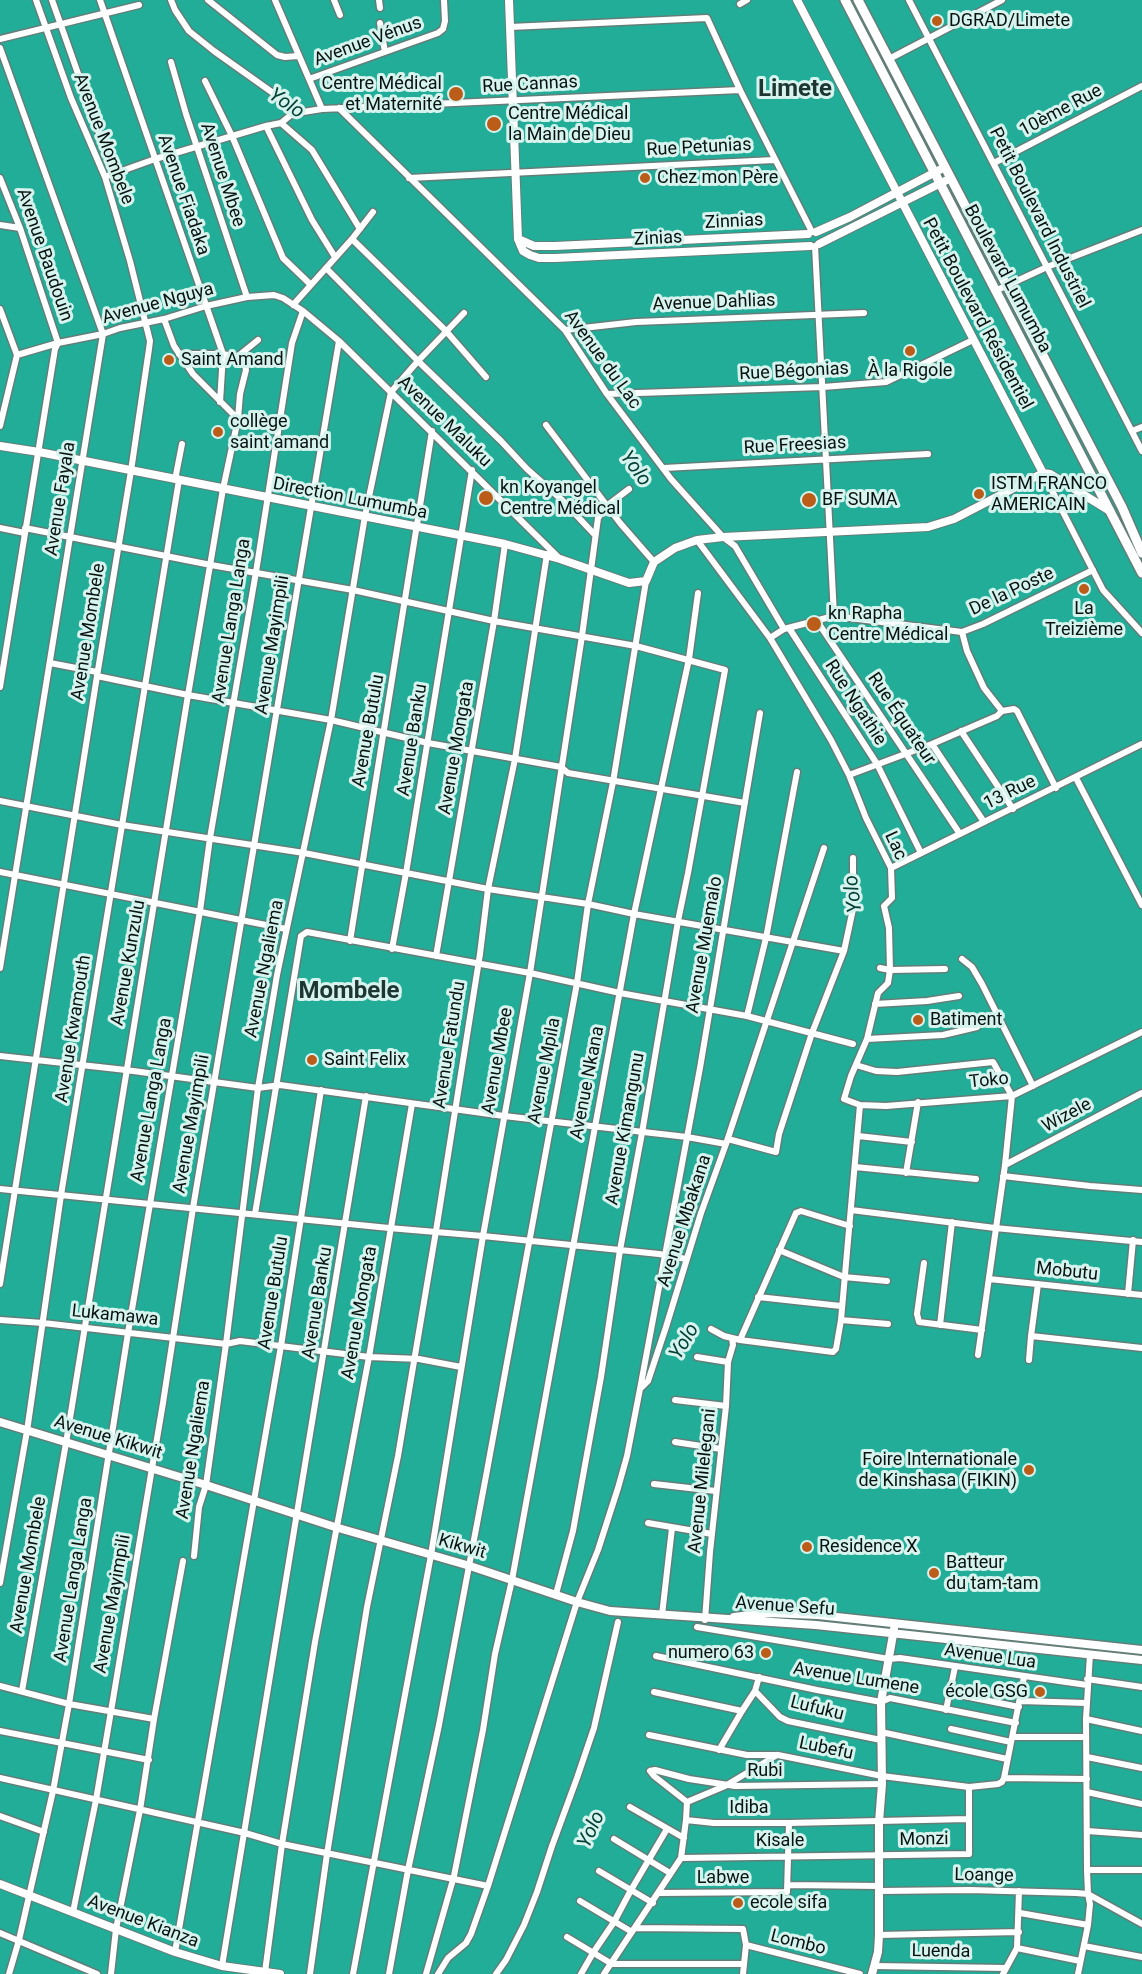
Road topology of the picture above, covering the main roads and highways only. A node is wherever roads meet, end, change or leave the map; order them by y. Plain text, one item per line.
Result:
1 (845, 0) edge
2 (858, 0) edge
3 (1142, 553) edge
4 (1142, 573) edge
5 (0, 1422) edge
6 (206, 1485) joint
7 (705, 1623) junction
8 (895, 1623) junction
9 (894, 1633) junction
10 (1142, 1650) edge
11 (1142, 1660) edge
12 (873, 1970) edge

1 - 4 highway, Boulevard Lumumba
2 - 3 highway, Boulevard Lumumba
5 - 6 main road, Avenue Kikwit
6 - 7 main road, Kikwit
7 - 8 main road, Avenue Sefu
7 - 9 main road, Avenue Sefu
8 - 9 main road
8 - 10 main road, Avenue Sefu
9 - 11 main road, Avenue Sefu
9 - 12 main road

